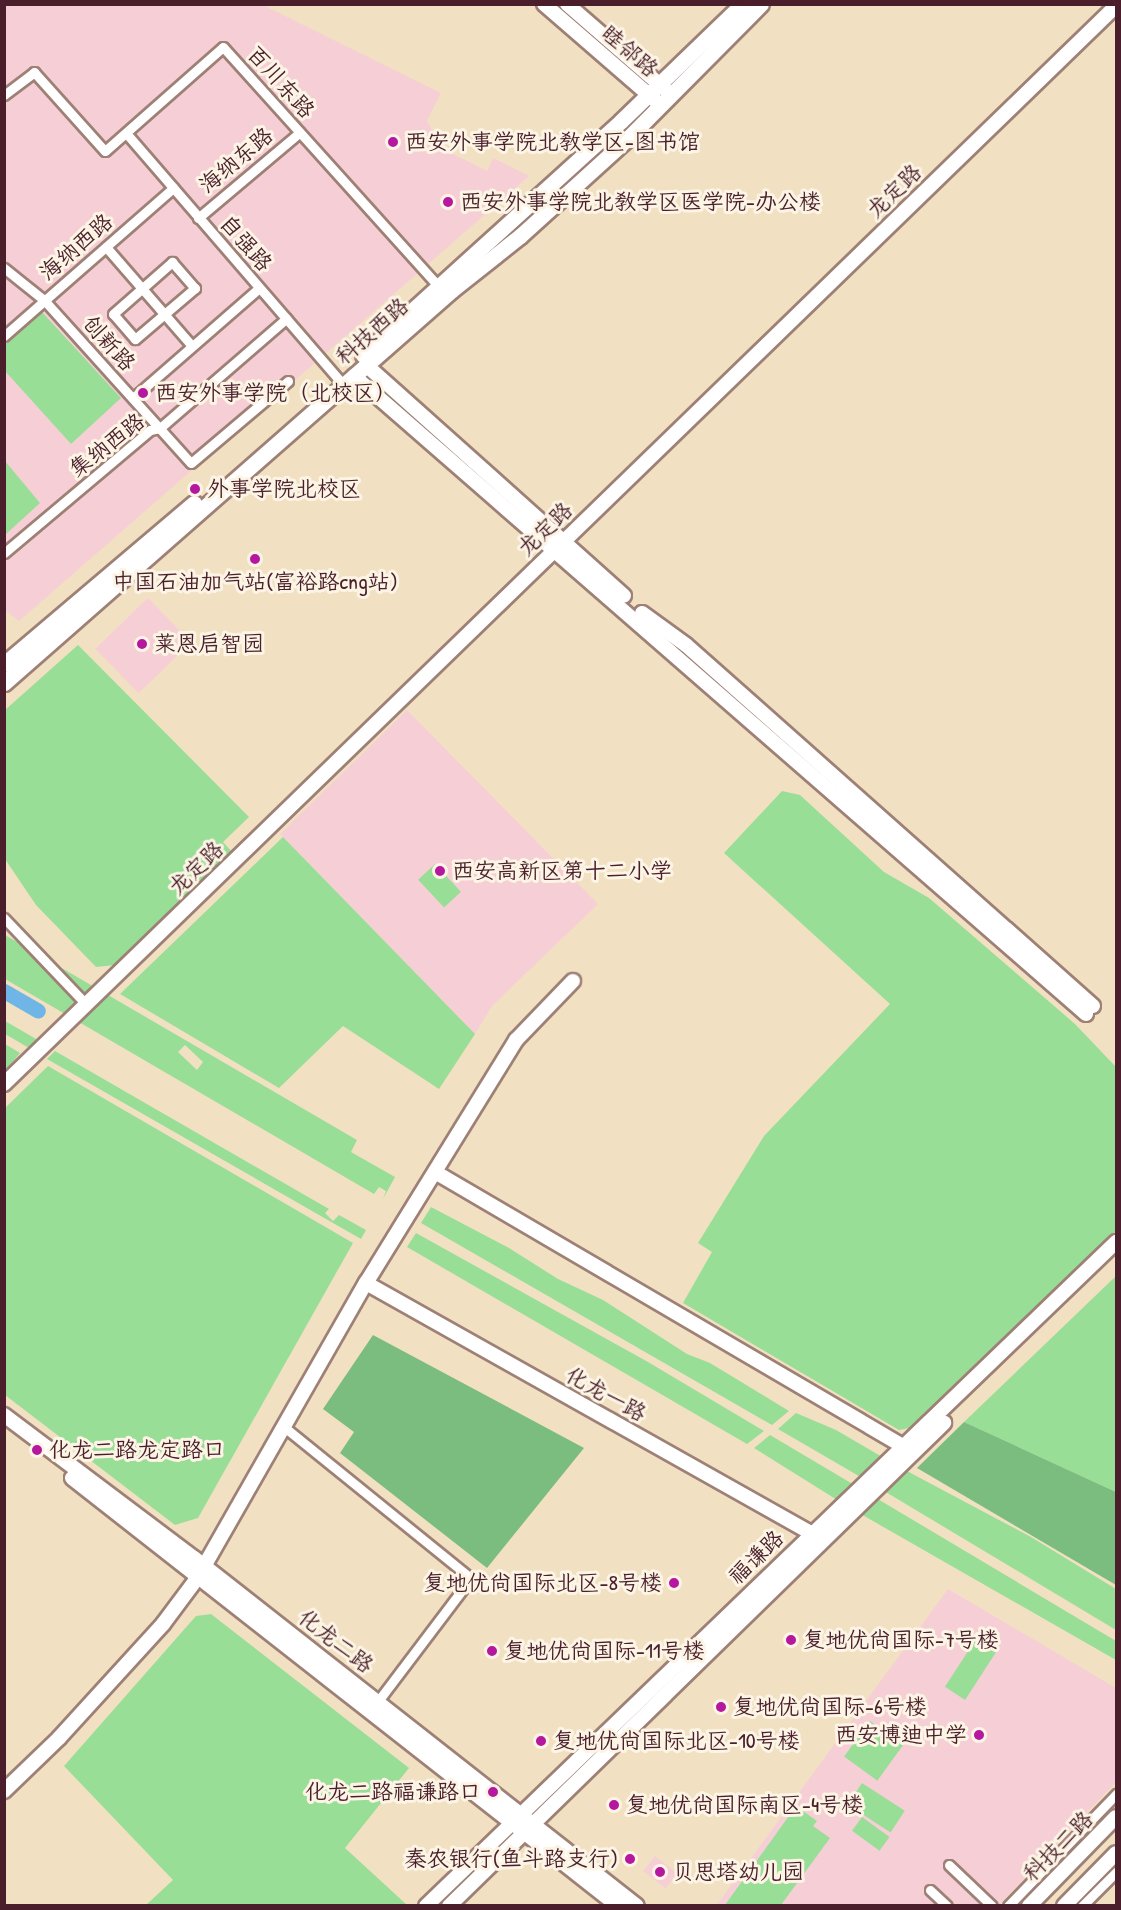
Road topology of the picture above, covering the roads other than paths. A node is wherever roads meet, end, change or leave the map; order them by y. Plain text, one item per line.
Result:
1 (544, 4) edge
2 (567, 4) edge
3 (742, 4) edge
4 (761, 4) edge
5 (1116, 6) edge
6 (654, 89) junction
7 (4, 95) edge
8 (667, 101) junction
9 (300, 132) junction
10 (126, 133) junction
11 (173, 188) junction
12 (198, 218) junction
13 (106, 247) junction
14 (4, 268) edge
15 (438, 286) junction
16 (259, 288) junction
17 (142, 289) junction
18 (44, 300) junction
19 (164, 314) junction
20 (286, 319) junction
21 (4, 336) edge
22 (192, 346) junction
23 (366, 366) junction
24 (354, 376) junction
25 (338, 379) junction
26 (288, 381) dead end
27 (133, 398) junction
28 (160, 428) junction
29 (558, 545) junction
30 (4, 553) edge
31 (4, 664) edge
32 (4, 682) edge
33 (4, 918) edge
34 (573, 981) dead end
35 (86, 1004) junction
36 (1089, 1010) dead end
37 (4, 1084) edge
38 (435, 1172) junction
39 (1116, 1242) edge
40 (1116, 1256) edge
41 (366, 1283) junction
42 (4, 1415) edge
43 (4, 1424) edge
44 (283, 1426) junction
45 (901, 1445) junction
46 (810, 1533) junction
47 (825, 1541) junction
48 (202, 1572) junction
49 (378, 1701) junction
50 (4, 1791) edge
51 (1116, 1794) edge
52 (517, 1817) junction
53 (1116, 1817) edge
54 (530, 1827) junction
55 (1116, 1853) edge
56 (950, 1865) dead end
57 (1116, 1872) edge
58 (930, 1890) dead end
59 (426, 1905) edge
60 (449, 1905) edge
61 (618, 1905) edge
62 (637, 1905) edge
63 (947, 1905) edge
64 (992, 1905) edge
65 (1008, 1905) edge
66 (1029, 1905) edge
67 (1064, 1905) edge
68 (1082, 1905) edge

1 - 6 street, 睦邻路
2 - 6 street, 睦邻路
3 - 6 main road, 科技西路
4 - 8 main road, 科技西路
5 - 29 street, 龙定路
6 - 8 street, 睦邻路
6 - 15 main road, 科技西路
7 - 10 street, 百川东路
8 - 23 main road, 科技西路
9 - 10 street, 百川东路
9 - 12 street, 海纳东路
9 - 15 street, 百川东路
10 - 11 street, 自强路
11 - 12 street, 自强路
11 - 13 street, 海纳西路
12 - 16 street, 自强路
13 - 17 street
13 - 18 street, 海纳西路
14 - 18 street, 创新路
15 - 25 main road, 科技西路
16 - 20 street, 自强路
16 - 22 street
17 - 19 street
17 - 19 street
17 - 19 street
18 - 21 street, 海纳西路
18 - 27 street, 创新路
19 - 22 street
20 - 25 street, 自强路
20 - 28 street, 集纳西路
22 - 27 street
23 - 24 main road, 科技西路
23 - 29 street
24 - 29 street
24 - 32 main road, 科技西路
25 - 31 main road, 科技西路
26 - 28 street, 创新路
27 - 28 street, 创新路
28 - 30 street, 集纳西路
29 - 35 street, 龙定路
29 - 36 street
33 - 35 street
34 - 38 street
35 - 37 street, 龙定路
38 - 41 street
38 - 45 street
39 - 45 street, 福谦路
40 - 47 street, 福谦路
41 - 44 street
41 - 46 street, 化龙一路
42 - 48 street, 化龙二路
43 - 48 street, 化龙二路
44 - 48 street
44 - 49 street
45 - 46 street, 福谦路
46 - 47 street, 化龙一路
46 - 52 street, 福谦路
47 - 54 street, 福谦路
48 - 49 street, 化龙二路
48 - 50 street
48 - 52 street, 化龙二路
49 - 52 street, 化龙二路
51 - 65 street
52 - 54 street, 化龙二路
52 - 59 street, 福谦路
53 - 66 street, 科技二路
54 - 60 street, 福谦路
54 - 61 street, 化龙二路
54 - 62 street, 化龙二路
55 - 67 street, 科技二路
56 - 64 street
57 - 68 street
58 - 63 street

